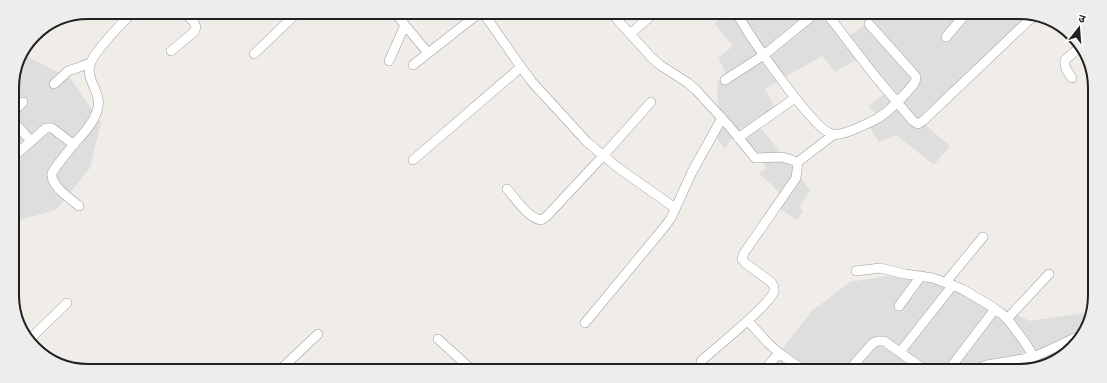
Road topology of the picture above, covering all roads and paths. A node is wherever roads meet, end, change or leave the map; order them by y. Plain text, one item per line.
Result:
1 (127, 19) edge
2 (191, 19) edge
3 (291, 19) edge
4 (400, 19) edge
5 (472, 19) edge
6 (487, 19) edge
7 (616, 19) edge
8 (647, 19) edge
9 (741, 19) edge
10 (808, 19) edge
11 (831, 19) edge
12 (961, 19) edge
13 (1031, 20) edge
14 (869, 24) dead end
15 (405, 25) junction
16 (630, 34) junction
17 (946, 37) dead end
18 (1076, 50) edge
19 (171, 51) dead end
20 (428, 53) junction
21 (254, 54) dead end
22 (764, 55) junction
23 (389, 61) dead end
24 (91, 63) junction
25 (413, 65) dead end
26 (521, 67) junction
27 (1072, 78) dead end
28 (725, 80) dead end
29 (54, 84) dead end
30 (795, 98) junction
31 (23, 102) dead end
32 (651, 102) dead end
33 (897, 102) junction
34 (19, 106) edge
35 (722, 118) junction
36 (19, 128) edge
37 (833, 135) junction
38 (738, 138) junction
39 (31, 141) junction
40 (74, 145) junction
41 (19, 152) edge
42 (603, 156) junction
43 (413, 160) dead end
44 (798, 162) junction
45 (507, 189) dead end
46 (79, 206) dead end
47 (675, 208) junction
48 (983, 237) dead end
49 (856, 271) dead end
50 (1049, 274) dead end
51 (921, 276) junction
52 (950, 284) junction
53 (66, 303) dead end
54 (899, 306) dead end
55 (995, 309) junction
56 (1007, 319) junction
57 (748, 321) junction
58 (585, 323) dead end
59 (318, 334) dead end
60 (33, 337) edge
61 (438, 339) dead end
62 (1071, 340) edge
63 (900, 352) junction
64 (778, 353) junction
65 (1034, 357) junction
66 (701, 360) dead end
67 (287, 364) edge
68 (466, 364) edge
69 (769, 364) edge
70 (794, 364) edge
71 (854, 364) edge
72 (917, 364) edge
73 (953, 364) edge
74 (1007, 364) edge

1 - 24 street
2 - 19 street
3 - 21 street
4 - 15 street
5 - 20 street
6 - 26 street
7 - 16 street
8 - 16 street
9 - 22 street
10 - 22 street
11 - 33 street
12 - 17 street
13 - 33 street
14 - 33 street
15 - 20 street
15 - 23 street
16 - 35 street
18 - 27 street
20 - 25 street
22 - 28 street
22 - 30 street
24 - 29 street
24 - 40 street
26 - 42 street
26 - 43 street
30 - 37 street
30 - 38 street
31 - 34 street
32 - 42 street
33 - 37 street
35 - 38 street
35 - 47 street
36 - 39 street
37 - 44 street
38 - 44 street
39 - 40 street
39 - 41 street
40 - 46 street
42 - 45 street
42 - 47 street
44 - 57 street
47 - 58 street
48 - 52 street
49 - 51 street
50 - 56 street
51 - 52 street
51 - 54 street
52 - 55 street
52 - 63 street
53 - 60 street
55 - 56 street
55 - 73 street
56 - 65 street
57 - 64 street
57 - 66 street
59 - 67 street
61 - 68 street
62 - 65 street
63 - 71 street
63 - 72 street
64 - 69 street
64 - 70 street
65 - 74 street

